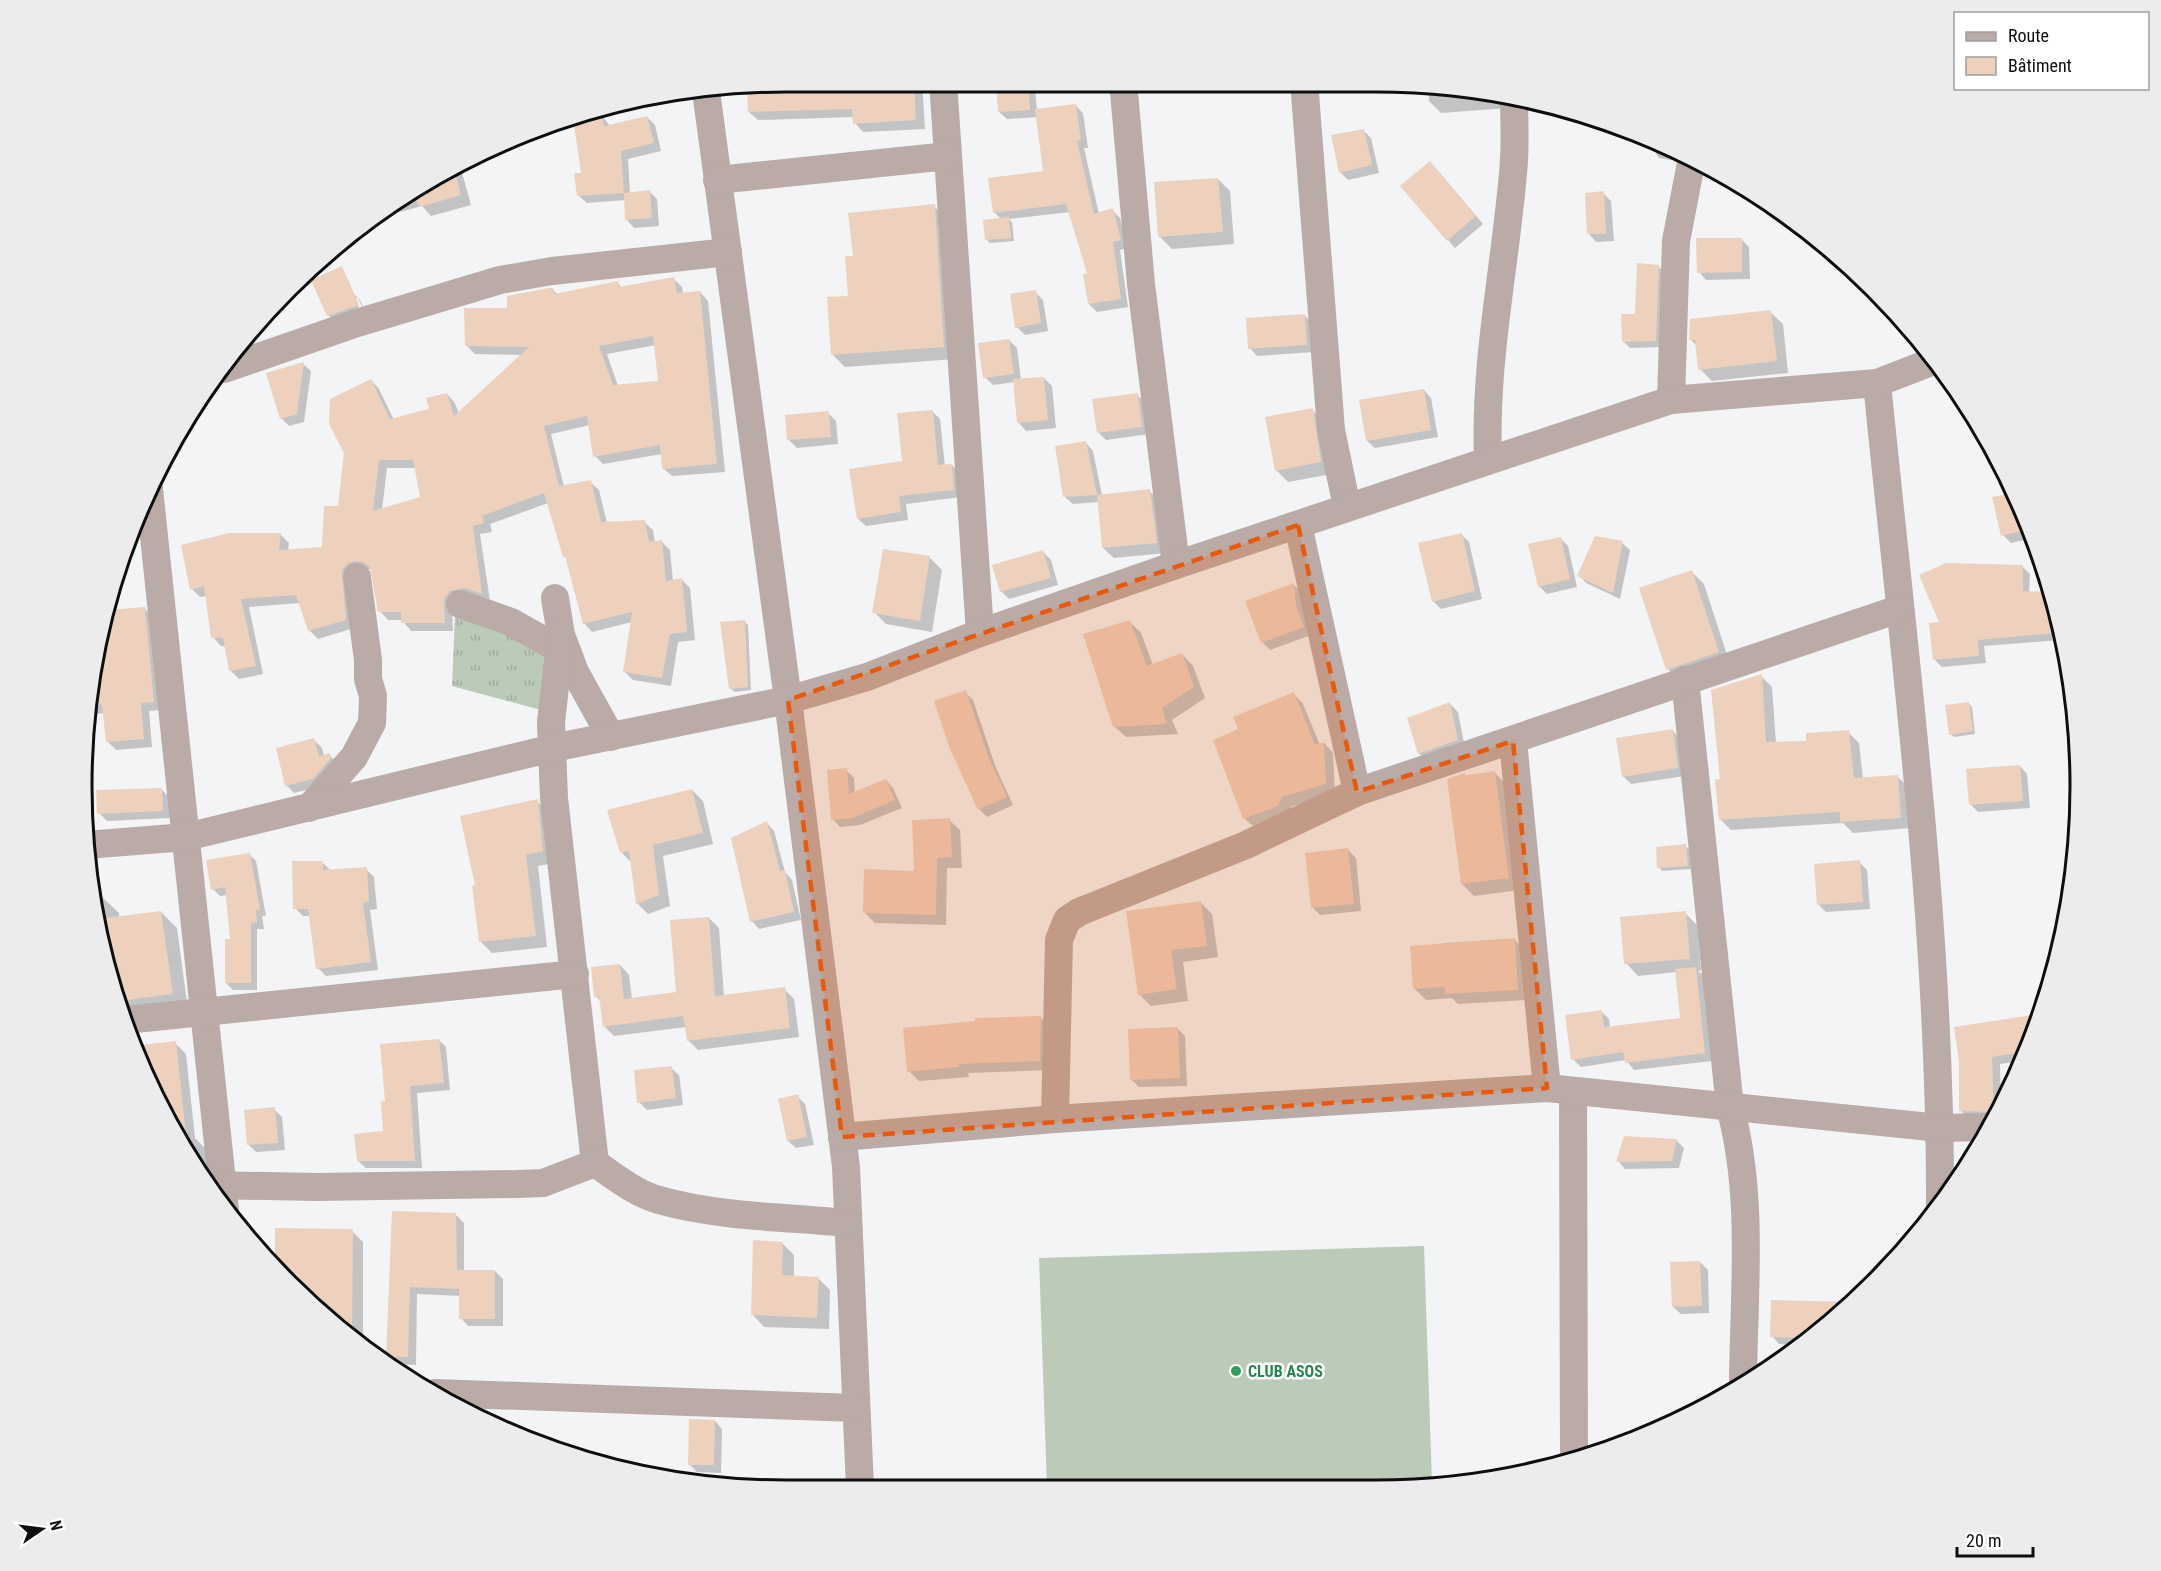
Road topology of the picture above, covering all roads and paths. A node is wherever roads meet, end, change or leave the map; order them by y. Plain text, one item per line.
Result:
1 (944, 92) edge
2 (1124, 92) edge
3 (1305, 92) edge
4 (706, 96) edge
5 (1514, 106) edge
6 (948, 156) junction
7 (1690, 167) edge
8 (717, 180) junction
9 (728, 252) junction
10 (1927, 364) edge
11 (233, 366) edge
12 (1877, 383) junction
13 (1671, 400) junction
14 (1488, 459) junction
15 (150, 507) edge
16 (1347, 507) junction
17 (1298, 525) junction
18 (1176, 565) junction
19 (357, 577) dead end
20 (555, 598) dead end
21 (460, 604) dead end
22 (1899, 609) junction
23 (980, 633) junction
24 (560, 642) junction
25 (1685, 680) junction
26 (788, 700) junction
27 (611, 737) junction
28 (1513, 741) junction
29 (553, 748) junction
30 (1357, 792) junction
31 (309, 808) junction
32 (186, 837) junction
33 (94, 844) edge
34 (575, 974) junction
35 (206, 1012) junction
36 (132, 1019) edge
37 (1560, 1089) junction
38 (1730, 1107) junction
39 (1055, 1119) junction
40 (1980, 1127) edge
41 (1940, 1128) junction
42 (842, 1137) junction
43 (595, 1163) junction
44 (217, 1184) edge
45 (1940, 1189) edge
46 (224, 1194) edge
47 (847, 1223) junction
48 (1743, 1374) edge
49 (451, 1394) edge
50 (855, 1408) junction
51 (1574, 1450) edge
52 (860, 1480) edge

1 - 6 street
2 - 18 street
3 - 16 street
4 - 8 street
5 - 14 street
6 - 8 street
6 - 23 street
7 - 13 street
8 - 9 street
9 - 11 street
9 - 26 street
10 - 12 street
12 - 13 street
12 - 22 street
13 - 14 street
14 - 16 street
15 - 32 street
16 - 17 street
17 - 18 street
17 - 30 street
18 - 23 street
19 - 31 street
20 - 24 street
21 - 24 street
22 - 25 street
22 - 41 street
23 - 26 street
24 - 27 street
24 - 29 street
25 - 28 street
25 - 38 street
26 - 27 street
26 - 42 street
27 - 29 street
28 - 30 street
28 - 37 street
29 - 31 street
29 - 34 street
30 - 39 street
31 - 32 street
32 - 33 street
32 - 35 street
34 - 35 street
34 - 43 street
35 - 36 street
35 - 44 street
37 - 38 street
37 - 39 street
37 - 51 street
38 - 41 street
38 - 48 street
39 - 42 street
40 - 41 street
41 - 45 street
42 - 47 street
43 - 46 street
43 - 47 street
47 - 50 street
49 - 50 street
50 - 52 street

